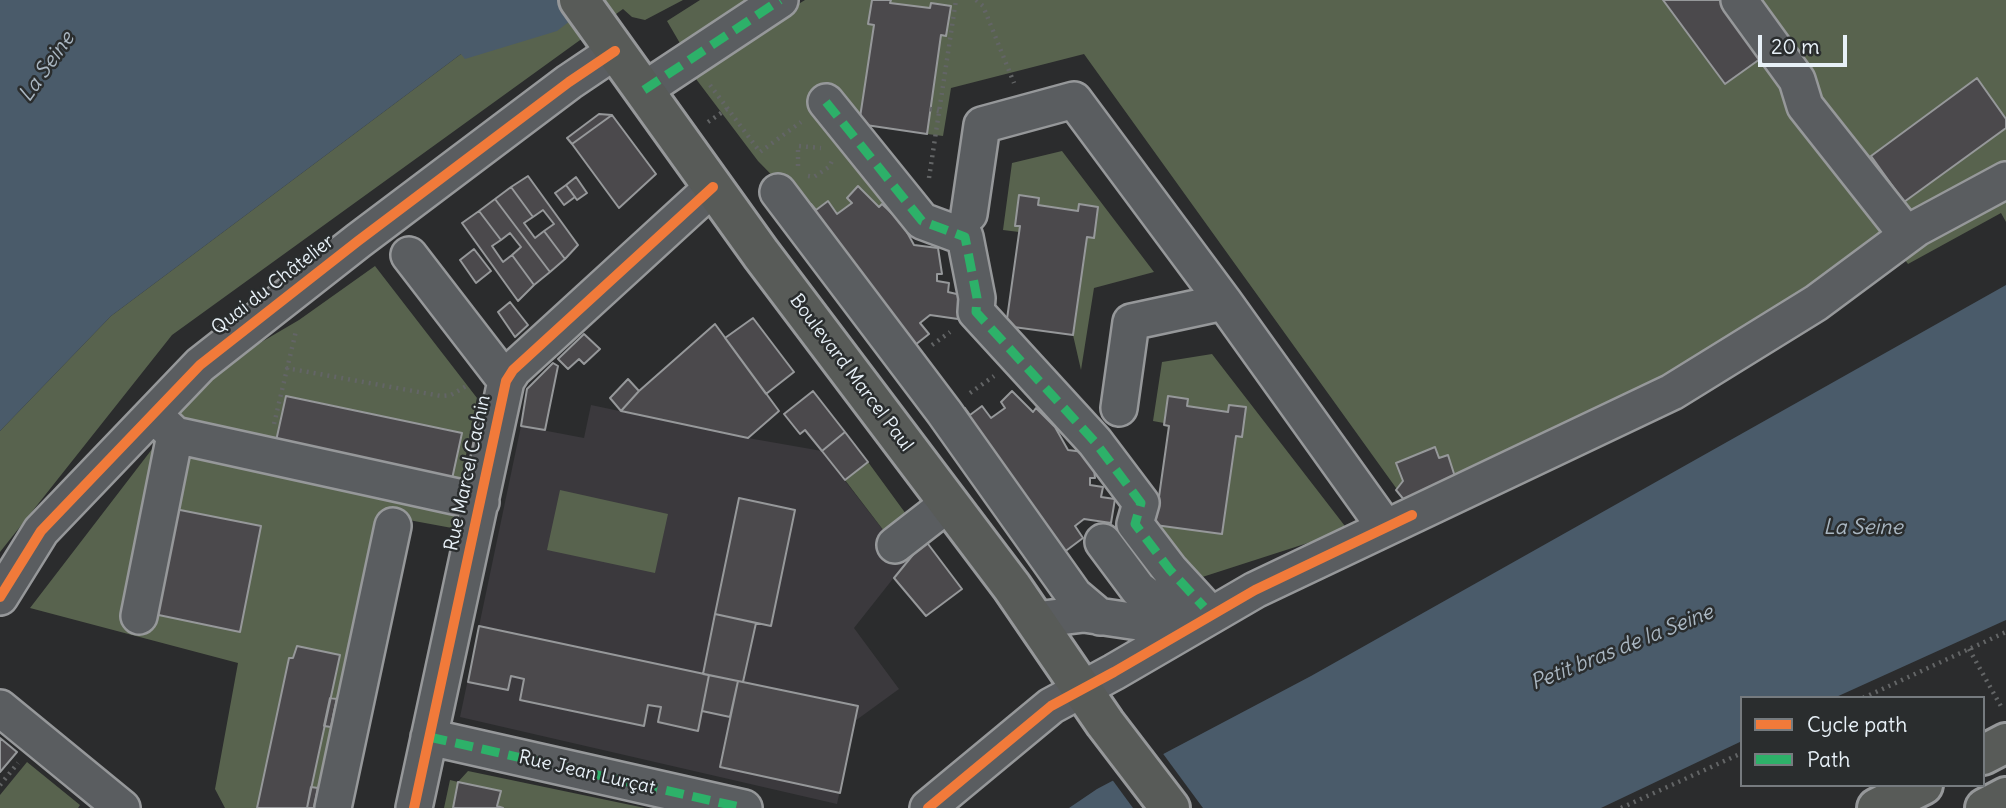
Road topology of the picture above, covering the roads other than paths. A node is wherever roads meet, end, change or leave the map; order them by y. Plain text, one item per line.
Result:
1 (780, 0) edge
2 (1739, 0) edge
3 (597, 25) edge
4 (644, 90) junction
5 (815, 114) road end
6 (2006, 180) edge
7 (713, 187) junction
8 (778, 192) dead end
9 (969, 214) dead end
10 (1907, 235) junction
11 (410, 255) dead end
12 (1224, 302) junction
13 (506, 382) junction
14 (1119, 408) dead end
15 (164, 425) junction
16 (481, 502) junction
17 (949, 503) junction
18 (1399, 521) junction
19 (393, 527) dead end
20 (1103, 542) dead end
21 (895, 545) dead end
22 (1255, 590) junction
23 (0, 597) edge
24 (1189, 611) junction
25 (139, 616) dead end
26 (1115, 619) junction
27 (1035, 620) junction
28 (1147, 653) junction
29 (1082, 689) junction
30 (0, 708) edge
31 (429, 737) junction
32 (2006, 743) edge
33 (1985, 754) edge
34 (1919, 787) edge
35 (2006, 797) edge
36 (122, 808) edge
37 (333, 808) edge
38 (414, 808) edge
39 (744, 808) edge
40 (928, 808) edge
41 (1170, 808) edge
42 (1877, 808) edge
43 (1985, 808) edge

1 - 4 street
2 - 10 street
3 - 4 main road, Boulevard Marcel Paul
3 - 15 street, Quai du Châtelier
4 - 7 main road, Boulevard Marcel Paul
5 - 24 street
6 - 10 street
7 - 13 street, Rue Marcel Cachin
7 - 17 main road, Boulevard Marcel Paul
8 - 26 street
9 - 12 street
10 - 18 street
11 - 13 street
12 - 14 street
12 - 18 street
13 - 16 street, Rue Marcel Cachin
15 - 16 street
15 - 23 street, Quai du Châtelier
15 - 25 street
16 - 31 street, Rue Marcel Cachin
17 - 21 street
17 - 27 main road, Boulevard Marcel Paul
18 - 22 street
19 - 37 street
20 - 24 street
22 - 24 street
22 - 28 street
24 - 26 street
26 - 27 street
26 - 28 street
27 - 29 main road, Boulevard Marcel Paul
28 - 29 street
29 - 40 street
29 - 41 main road, Boulevard Marcel Paul
30 - 36 street
31 - 38 street, Rue Marcel Cachin
31 - 39 street, Rue Jean Lurçat
32 - 33 main road
34 - 42 main road
35 - 43 main road

